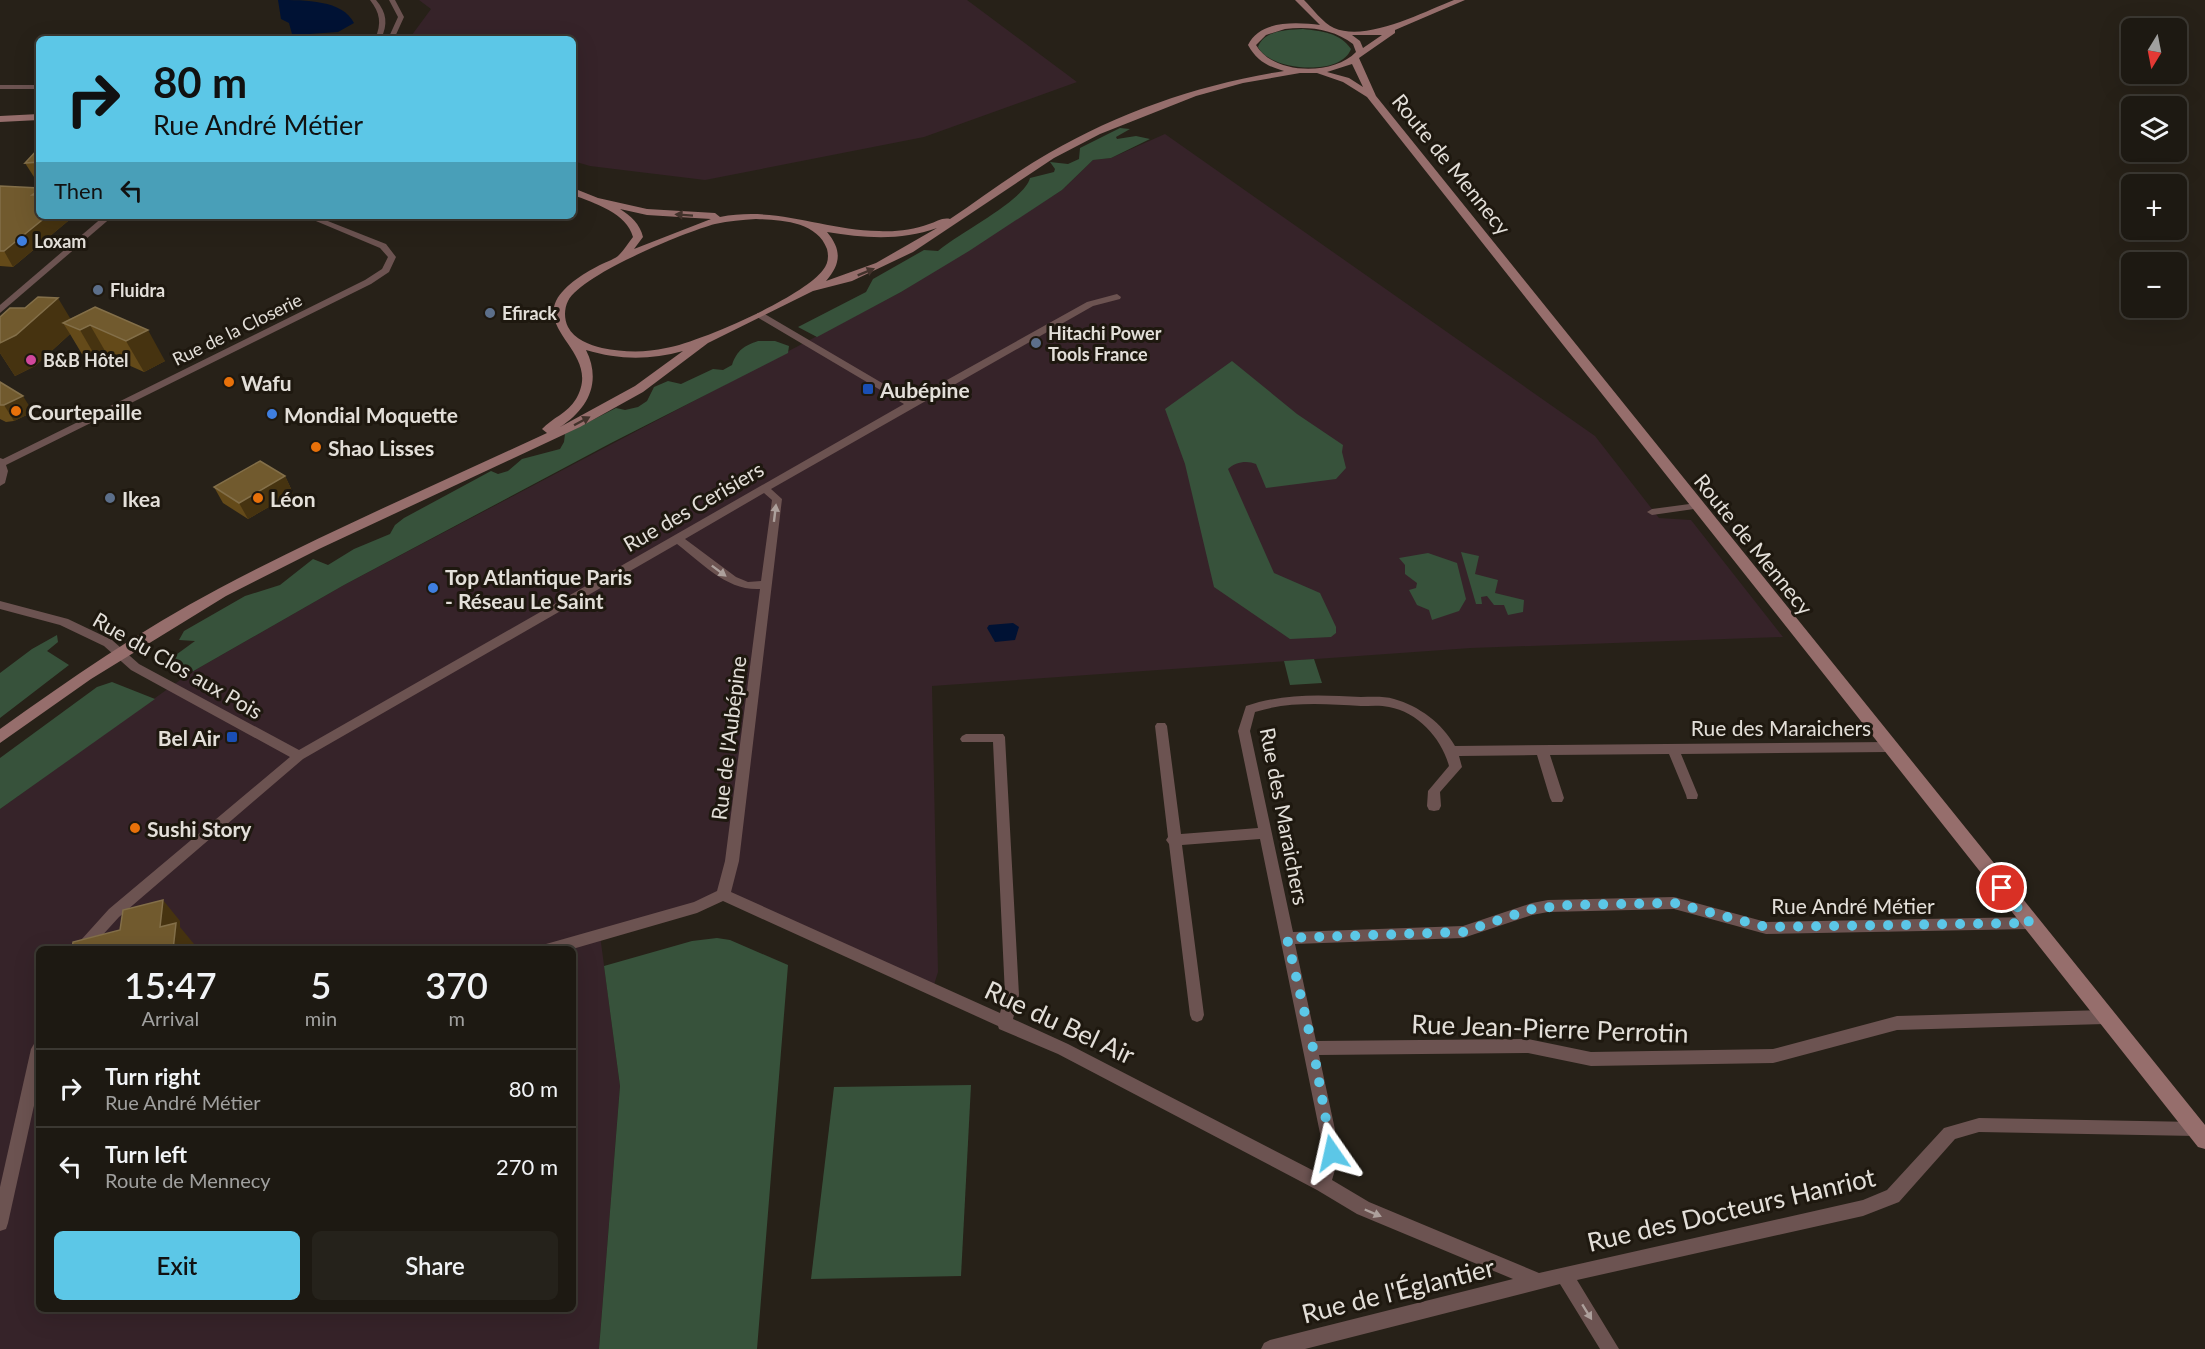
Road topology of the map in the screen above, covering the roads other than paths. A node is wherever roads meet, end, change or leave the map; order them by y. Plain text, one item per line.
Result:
1 (373, 0) edge
2 (392, 0) edge
3 (1461, 0) edge
4 (1300, 2) edge
5 (1403, 25) junction
6 (1281, 28) junction
7 (1329, 29) junction
8 (1340, 32) junction
9 (380, 36) edge
10 (393, 36) edge
11 (1256, 55) junction
12 (1357, 58) junction
13 (1302, 70) junction
14 (1241, 81) junction
15 (0, 87) edge
16 (36, 87) edge
17 (1372, 97) junction
18 (36, 117) edge
19 (36, 122) edge
20 (1, 123) edge
21 (576, 192) edge
22 (594, 200) junction
23 (973, 208) junction
24 (742, 217) junction
25 (106, 219) edge
26 (316, 219) edge
27 (811, 227) junction
28 (621, 260) junction
29 (811, 289) junction
30 (1117, 297) dead end
31 (0, 310) edge
32 (760, 315) junction
33 (575, 341) junction
34 (703, 342) junction
35 (911, 404) junction
36 (528, 444) junction
37 (1, 462) edge
38 (0, 483) edge
39 (765, 489) junction
40 (1697, 506) junction
41 (1652, 512) dead end
42 (678, 540) junction
43 (766, 585) junction
44 (0, 604) edge
45 (120, 653) junction
46 (1161, 726) dead end
47 (0, 737) edge
48 (966, 739) dead end
49 (1889, 747) junction
50 (1673, 749) junction
51 (1542, 750) junction
52 (1453, 751) junction
53 (299, 756) junction
54 (1692, 795) dead end
55 (1557, 798) dead end
56 (1434, 807) dead end
57 (1265, 832) junction
58 (1173, 840) junction
59 (723, 895) junction
60 (2030, 923) junction
61 (1287, 938) junction
62 (83, 946) edge
63 (560, 946) edge
64 (1197, 1015) dead end
65 (2105, 1017) junction
66 (1004, 1024) junction
67 (1313, 1048) junction
68 (36, 1075) edge
69 (34, 1093) edge
70 (2201, 1134) edge
71 (1323, 1184) junction
72 (0, 1223) edge
73 (1564, 1275) junction
74 (1538, 1281) junction
75 (1270, 1349) edge
76 (1610, 1349) edge

1 - 9 street
2 - 10 street
3 - 5 main road
4 - 6 main road
4 - 7 main road
5 - 8 main road
5 - 12 main road
6 - 7 main road
6 - 11 main road
7 - 8 main road
8 - 12 main road, Route de Mennecy
11 - 13 main road, Route de Mennecy
11 - 14 main road
12 - 13 main road
12 - 17 main road, Route de Mennecy
13 - 14 main road
13 - 17 main road, Route de Mennecy
14 - 23 main road
15 - 16 street
17 - 40 main road, Route de Mennecy
18 - 20 main road
19 - 20 main road
21 - 22 main road
24 -> 22 main road
22 - 28 main road
23 - 27 main road
29 -> 23 main road
24 - 27 main road
24 - 28 main road
25 - 31 street
26 - 37 street, Rue de la Closerie
27 - 29 main road
28 - 33 main road
29 - 32 main road
30 - 35 street, Rue des Cerisiers
32 - 34 main road
32 - 35 street
33 - 34 main road
33 - 36 main road
36 -> 34 main road
35 - 39 street, Rue des Cerisiers
36 - 45 main road
37 - 38 street
39 - 42 street, Rue des Cerisiers
43 -> 39 street, Rue de l'Aubépine
40 - 41 street
40 - 49 main road, Route de Mennecy
42 -> 43 street
42 - 53 street, Rue des Cerisiers
43 - 59 street, Rue de l'Aubépine
44 - 45 street, Rue du Clos aux Pois
45 - 47 main road
45 - 53 street, Rue du Clos aux Pois
46 - 58 street
48 - 66 street
49 - 50 street, Rue des Maraichers
49 - 60 main road, Route de Mennecy
50 - 51 street, Rue des Maraichers
50 - 54 street, Rue des Maraichers
51 - 52 street, Rue des Maraichers
51 - 55 street
52 - 56 street
52 - 57 street, Rue des Maraichers
53 - 62 street, Rue des Cerisiers
57 - 58 street
57 - 61 street, Rue des Maraichers
58 - 64 street
59 - 63 street
59 - 66 street, Rue du Bel Air
60 - 61 street, Rue André Métier
60 - 65 main road, Route de Mennecy
61 - 67 street, Rue des Maraichers
65 - 67 street, Rue Jean-Pierre Perrotin
65 - 70 main road, Route de Mennecy
66 - 71 street, Rue du Bel Air
67 - 71 street, Rue des Maraichers
68 - 69 street
69 - 72 street
70 - 73 street, Rue des Docteurs Hanriot
71 -> 74 street, Rue du Bel Air
73 - 74 street, Rue des Docteurs Hanriot
73 -> 76 street
74 - 75 street, Rue de l'Églantier

